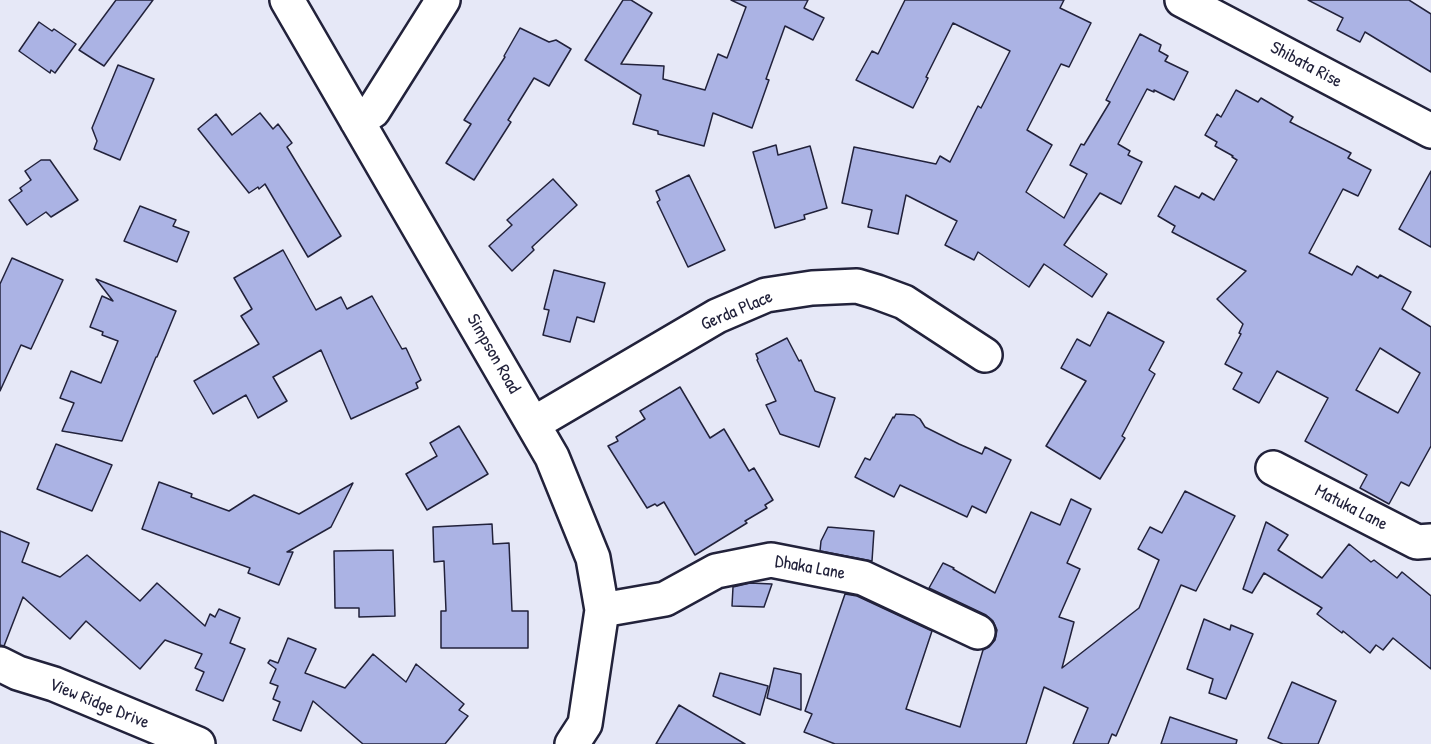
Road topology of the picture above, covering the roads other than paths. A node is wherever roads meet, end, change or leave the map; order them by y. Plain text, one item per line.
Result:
1 (287, 0) edge
2 (443, 0) edge
3 (1182, 0) edge
4 (357, 121) junction
5 (1431, 130) edge
6 (984, 355) dead end
7 (533, 424) junction
8 (1273, 468) dead end
9 (1431, 541) edge
10 (602, 610) junction
11 (978, 632) dead end
12 (0, 665) edge
13 (198, 744) edge
14 (572, 744) edge

1 - 4 street, Simpson Road
2 - 4 street
3 - 5 street, Shibata Rise
4 - 7 street, Simpson Road
6 - 7 street, Gerda Place
7 - 10 street, Simpson Road
8 - 9 street, Matuka Lane
10 - 11 street, Dhaka Lane
10 - 14 street, Simpson Road
12 - 13 street, View Ridge Drive

